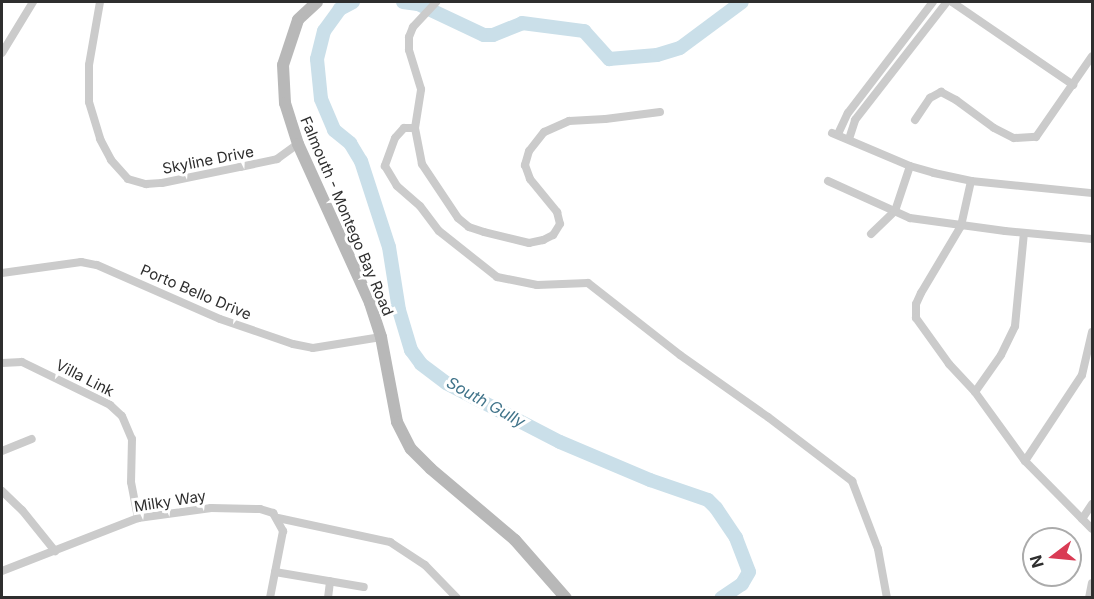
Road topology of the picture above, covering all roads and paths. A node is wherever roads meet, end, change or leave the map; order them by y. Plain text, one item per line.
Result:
1 (33, 2) edge
2 (100, 2) edge
3 (317, 2) edge
4 (436, 2) edge
5 (933, 2) edge
6 (947, 2) edge
7 (952, 2) edge
8 (2, 53) edge
9 (1092, 56) edge
10 (891, 59) junction
11 (899, 65) junction
12 (1073, 85) junction
13 (660, 112) dead end
14 (915, 120) dead end
15 (415, 128) junction
16 (849, 139) junction
17 (298, 144) junction
18 (910, 166) junction
19 (828, 181) dead end
20 (970, 181) junction
21 (1092, 193) edge
22 (895, 211) junction
23 (961, 226) junction
24 (1024, 233) junction
25 (871, 234) dead end
26 (1092, 239) edge
27 (2, 273) edge
28 (1092, 332) edge
29 (381, 337) junction
30 (2, 363) edge
31 (975, 392) junction
32 (32, 439) dead end
33 (2, 451) edge
34 (1025, 461) junction
35 (2, 491) edge
36 (1092, 504) edge
37 (138, 518) junction
38 (278, 518) junction
39 (1082, 519) junction
40 (1092, 529) edge
41 (55, 551) junction
42 (2, 571) edge
43 (275, 572) junction
44 (330, 581) junction
45 (1092, 583) edge
46 (364, 587) dead end
47 (270, 597) edge
48 (328, 597) edge
49 (457, 597) edge
50 (566, 597) edge
51 (887, 597) edge
52 (1089, 597) edge

1 - 8 street
2 - 17 street, Skyline Drive
3 - 17 main road, Falmouth - Montego Bay Road
4 - 15 street
5 - 10 street
6 - 11 street
7 - 12 street
9 - 12 street
10 - 11 street
10 - 16 street
11 - 16 street
12 - 14 street
13 - 15 street
15 - 51 street
16 - 18 street
17 - 29 main road, Falmouth - Montego Bay Road
18 - 20 street
18 - 22 street
19 - 22 street
20 - 21 street
20 - 23 street
22 - 23 street
22 - 25 street
23 - 24 street
23 - 31 street
24 - 26 street
24 - 31 street
27 - 29 street, Porto Bello Drive
28 - 34 street
29 - 50 main road, Falmouth - Montego Bay Road
30 - 37 street, Villa Link
31 - 34 street
32 - 33 street
34 - 39 street
35 - 41 street
36 - 39 street
37 - 38 street, Milky Way
37 - 41 street, Milky Way
38 - 43 street
38 - 49 street, Milky Way
39 - 40 street
41 - 42 street, Milky Way
43 - 44 street
43 - 47 street
44 - 46 street
44 - 48 street
45 - 52 street

